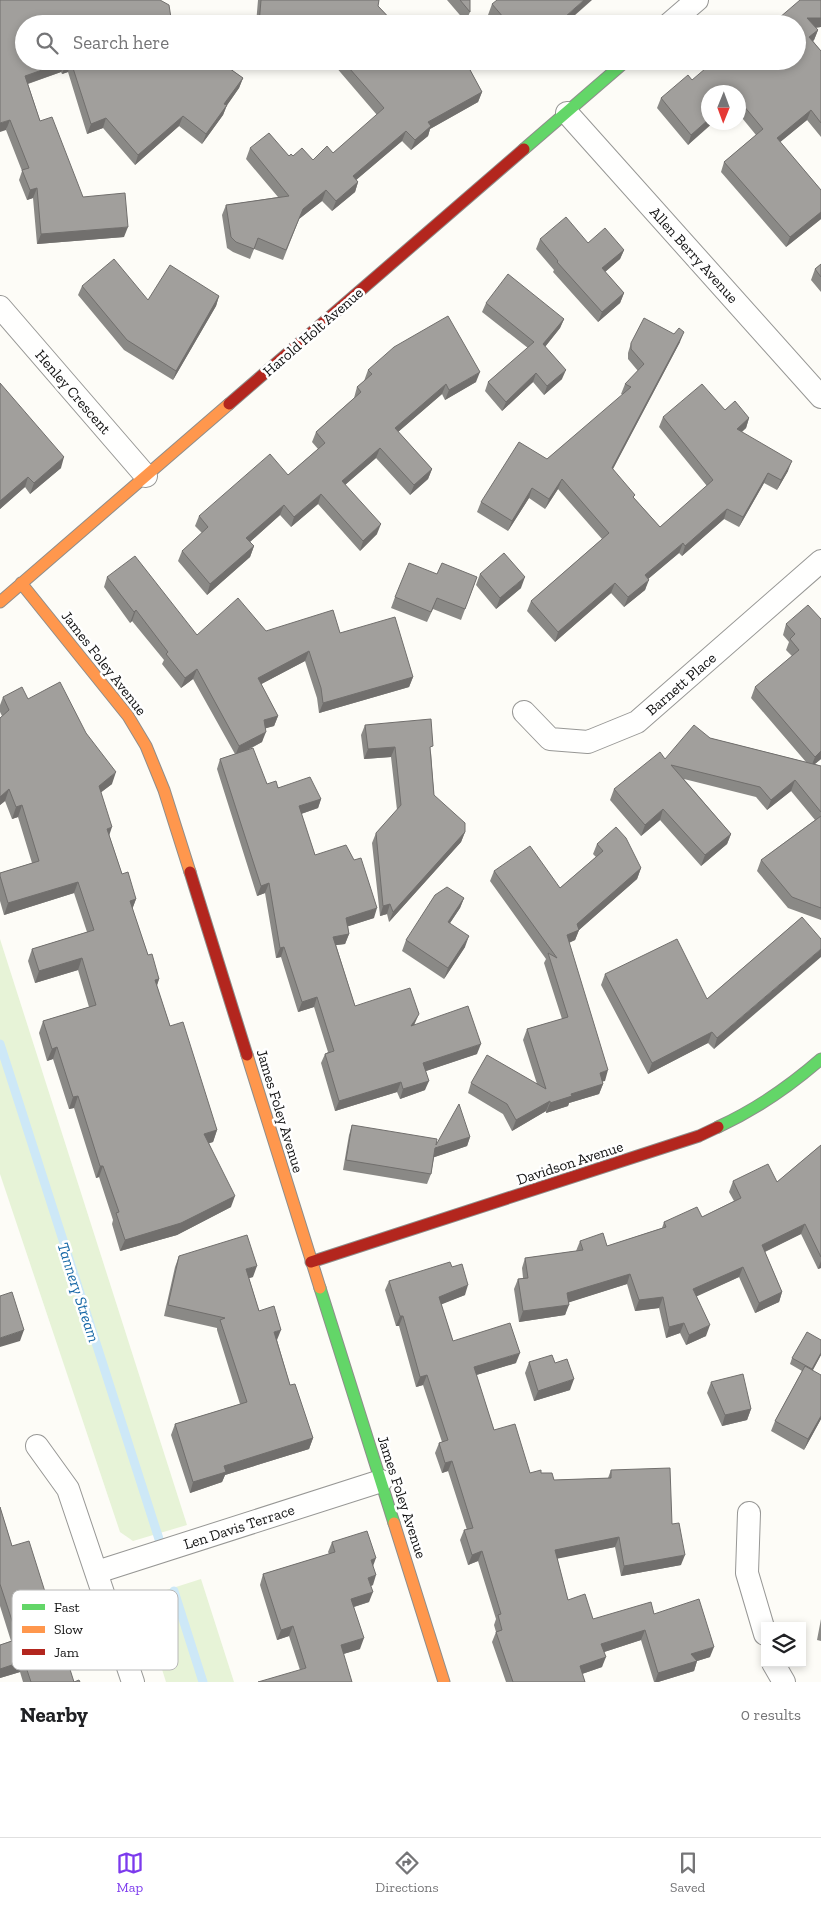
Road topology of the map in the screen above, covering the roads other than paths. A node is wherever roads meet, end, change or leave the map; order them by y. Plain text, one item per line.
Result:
1 (697, 0) edge
2 (680, 15) edge
3 (616, 70) edge
4 (567, 113) junction
5 (0, 307) edge
6 (821, 397) edge
7 (146, 476) junction
8 (821, 561) edge
9 (21, 583) junction
10 (0, 602) edge
11 (524, 712) dead end
12 (821, 1059) edge
13 (311, 1262) junction
14 (37, 1446) dead end
15 (381, 1482) junction
16 (749, 1513) dead end
17 (97, 1572) junction
18 (103, 1590) edge
19 (761, 1622) edge
20 (775, 1667) edge
21 (129, 1670) edge
22 (133, 1682) edge
23 (444, 1682) edge
24 (784, 1682) edge

1 - 2 street
3 - 4 street, Harold Holt Avenue
4 - 6 street, Allen Berry Avenue
4 - 7 street, Harold Holt Avenue
5 - 7 street, Henley Crescent
7 - 9 street, Harold Holt Avenue
8 - 11 street, Barnett Place
9 - 10 street, Harold Holt Avenue
9 - 13 street, James Foley Avenue
12 - 13 street, Davidson Avenue
13 - 15 street, James Foley Avenue
14 - 17 street
15 - 17 street, Len Davis Terrace
15 - 23 street, James Foley Avenue
16 - 19 street
17 - 18 street
20 - 24 street
21 - 22 street

